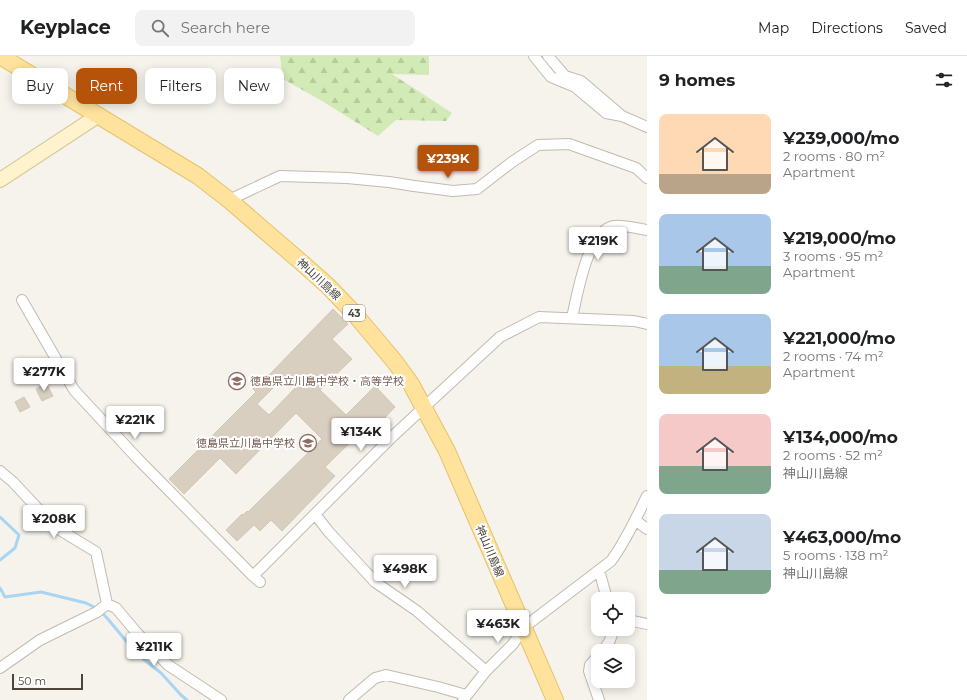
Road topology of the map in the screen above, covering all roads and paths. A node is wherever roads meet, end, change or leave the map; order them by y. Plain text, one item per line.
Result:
1 (0, 56) edge
2 (534, 56) edge
3 (548, 56) edge
4 (99, 115) junction
5 (622, 116) junction
6 (647, 127) edge
7 (647, 178) edge
8 (0, 180) edge
9 (229, 200) junction
10 (647, 230) edge
11 (22, 300) dead end
12 (572, 318) junction
13 (647, 324) edge
14 (424, 407) junction
15 (0, 471) edge
16 (647, 496) edge
17 (315, 514) junction
18 (635, 520) junction
19 (647, 529) edge
20 (599, 570) junction
21 (605, 592) edge
22 (102, 608) junction
23 (635, 621) edge
24 (647, 624) edge
25 (523, 628) junction
26 (591, 664) edge
27 (0, 668) edge
28 (486, 671) junction
29 (591, 677) edge
30 (595, 688) edge
31 (464, 698) edge
32 (221, 700) edge
33 (349, 700) edge
34 (555, 700) edge
35 (599, 700) edge

1 - 4 main road, 神山川島線 / 43
2 - 5 street
3 - 5 street
4 - 8 main road
4 - 9 main road, 神山川島線 / 43
5 - 6 street
7 - 9 street
9 - 14 main road, 神山川島線 / 43
10 - 12 street
11 - 17 street
12 - 13 street
12 - 14 street
14 - 17 street
14 - 25 main road, 神山川島線 / 43
15 - 22 street
16 - 18 street
17 - 28 street
18 - 19 street
18 - 20 street
20 - 21 street
20 - 25 street
22 - 27 street
22 - 32 street
23 - 24 street
25 - 28 street
25 - 34 main road, 神山川島線 / 43
26 - 29 street
28 - 31 street
30 - 35 street
31 - 33 street

